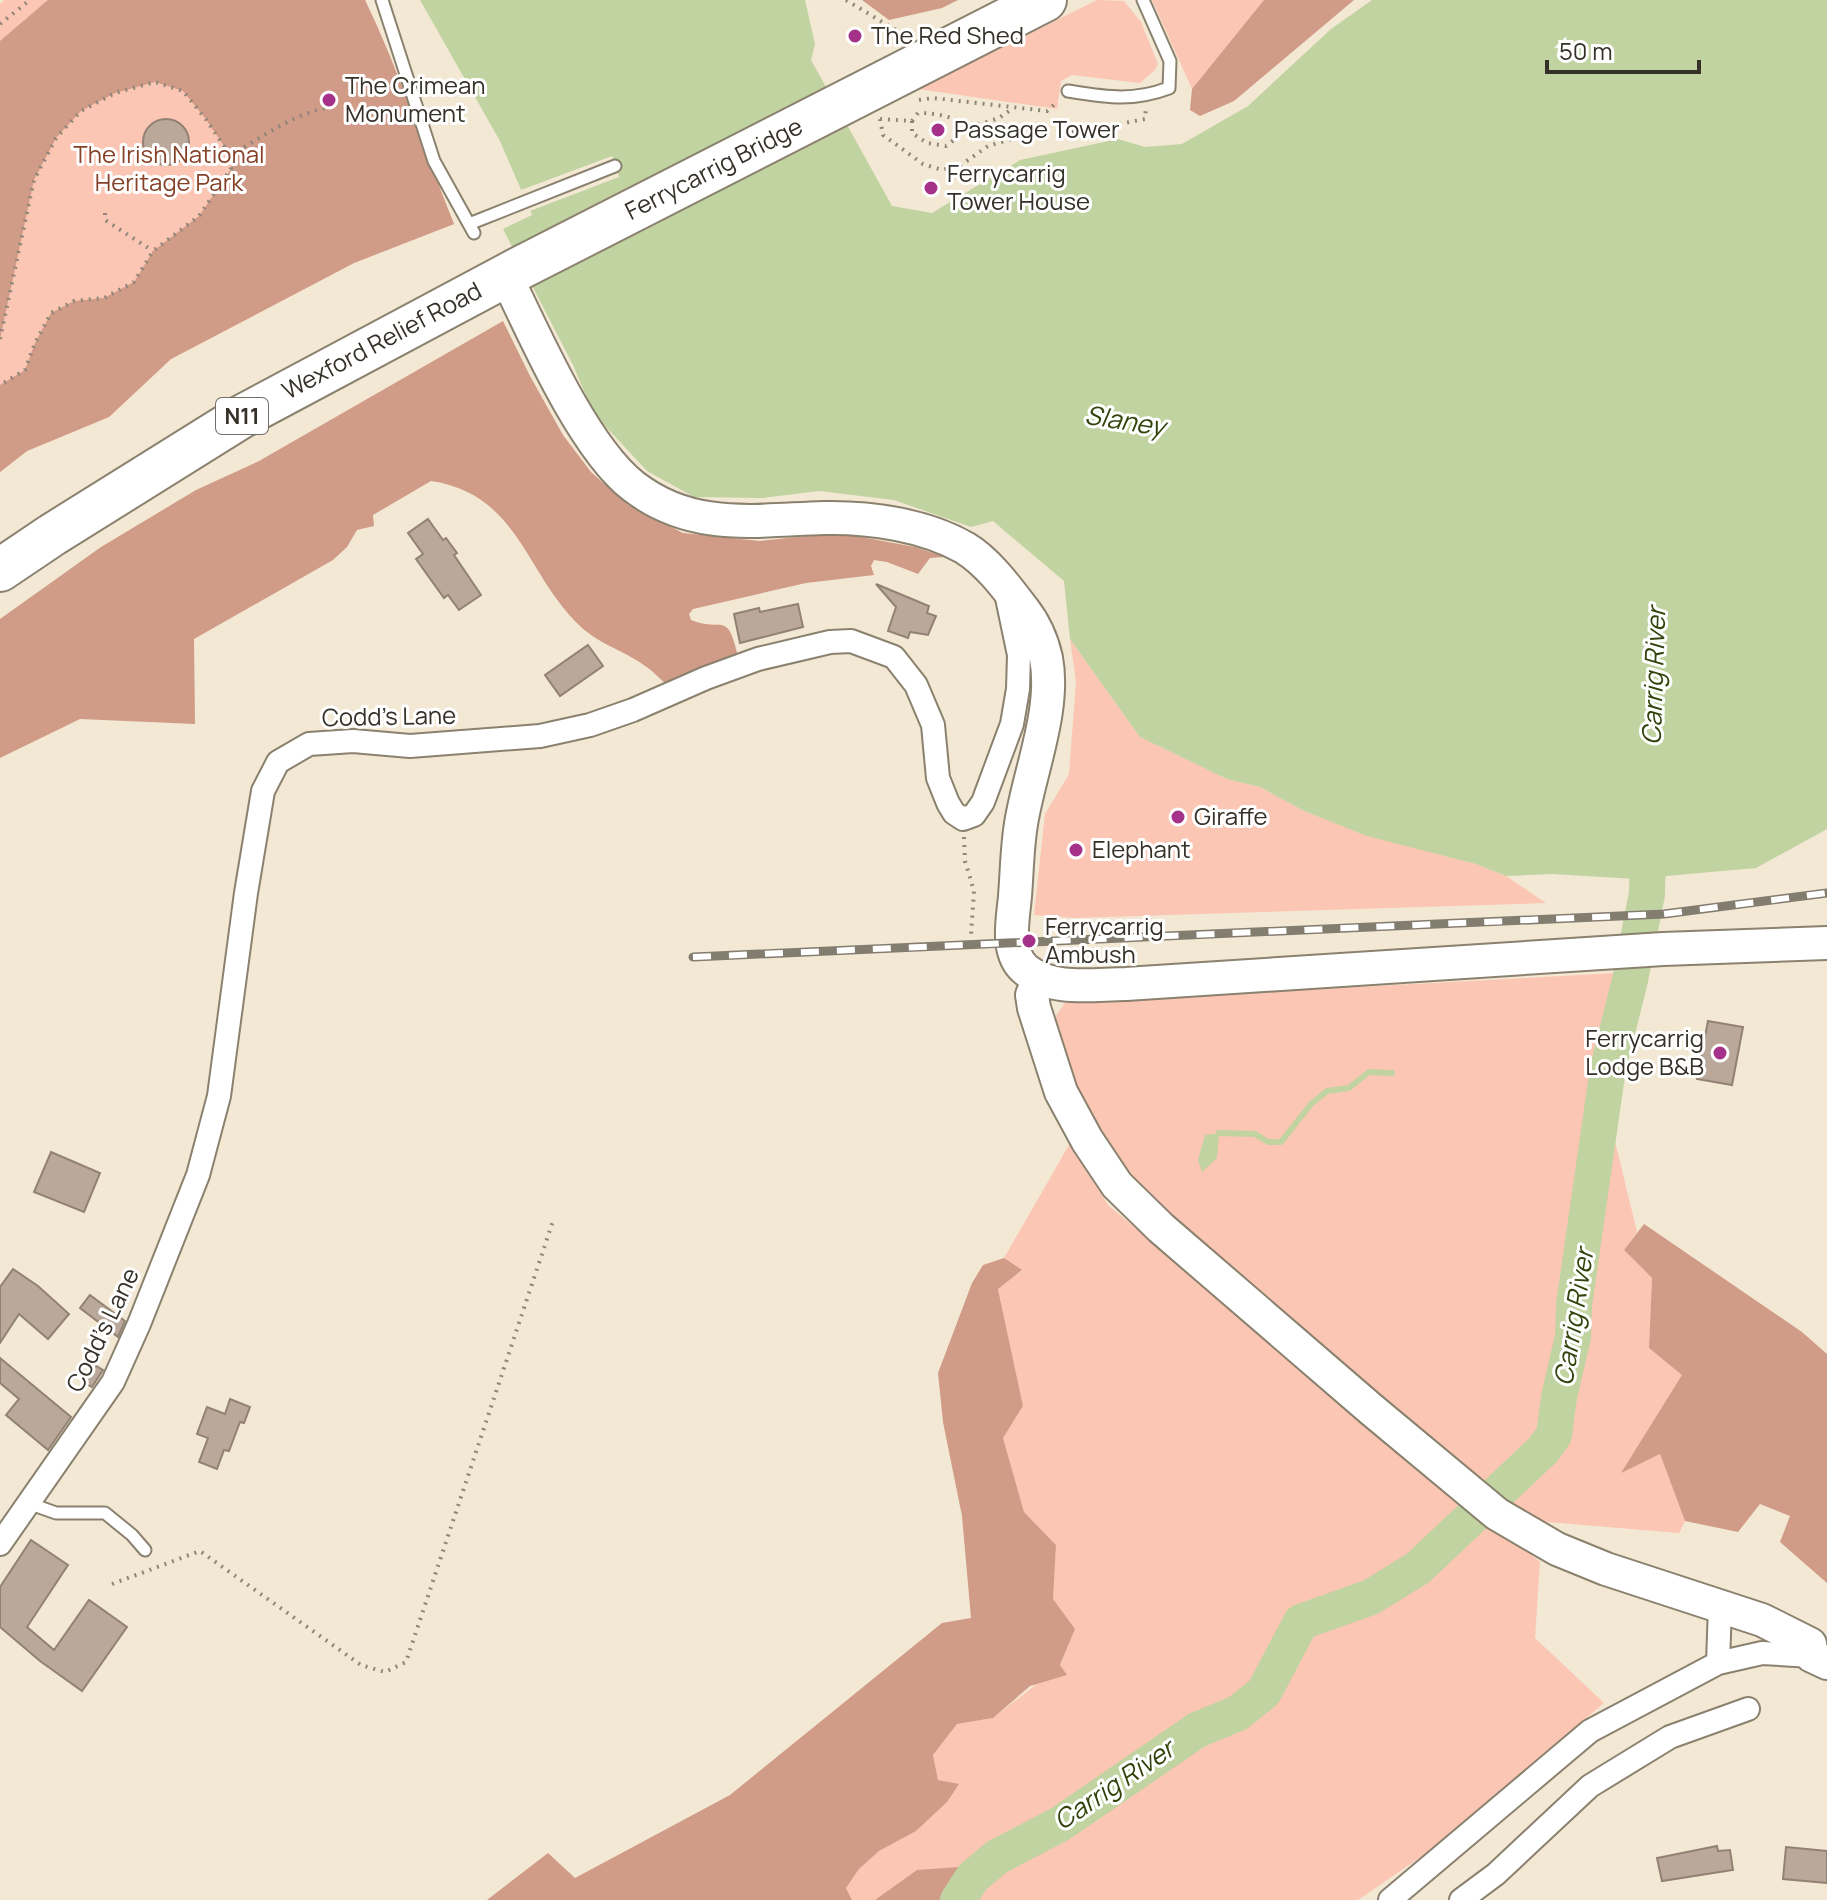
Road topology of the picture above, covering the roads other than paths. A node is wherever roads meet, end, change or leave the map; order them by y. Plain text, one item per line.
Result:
1 (382, 0) edge
2 (1045, 0) edge
3 (1143, 0) edge
4 (1068, 91) road end
5 (615, 166) dead end
6 (514, 271) junction
7 (0, 570) edge
8 (1004, 584) junction
9 (1827, 943) edge
10 (1039, 978) junction
11 (28, 1503) junction
12 (0, 1544) edge
13 (145, 1550) dead end
14 (1720, 1606) junction
15 (1820, 1659) edge
16 (1718, 1663) junction
17 (1748, 1709) dead end
18 (1390, 1900) edge
19 (1461, 1900) edge

1 - 5 lane
2 - 6 highway, Ferrycarrig Bridge / N11
3 - 4 lane
6 - 7 highway, Wexford Relief Road / N11
6 - 8 main road
8 - 10 main road
8 - 11 street, Codd's Lane
9 - 10 main road
10 - 14 main road
11 - 12 street, Codd's Lane
11 - 13 lane
14 - 15 main road
14 - 16 street
15 - 16 street
16 - 18 street
17 - 19 street

